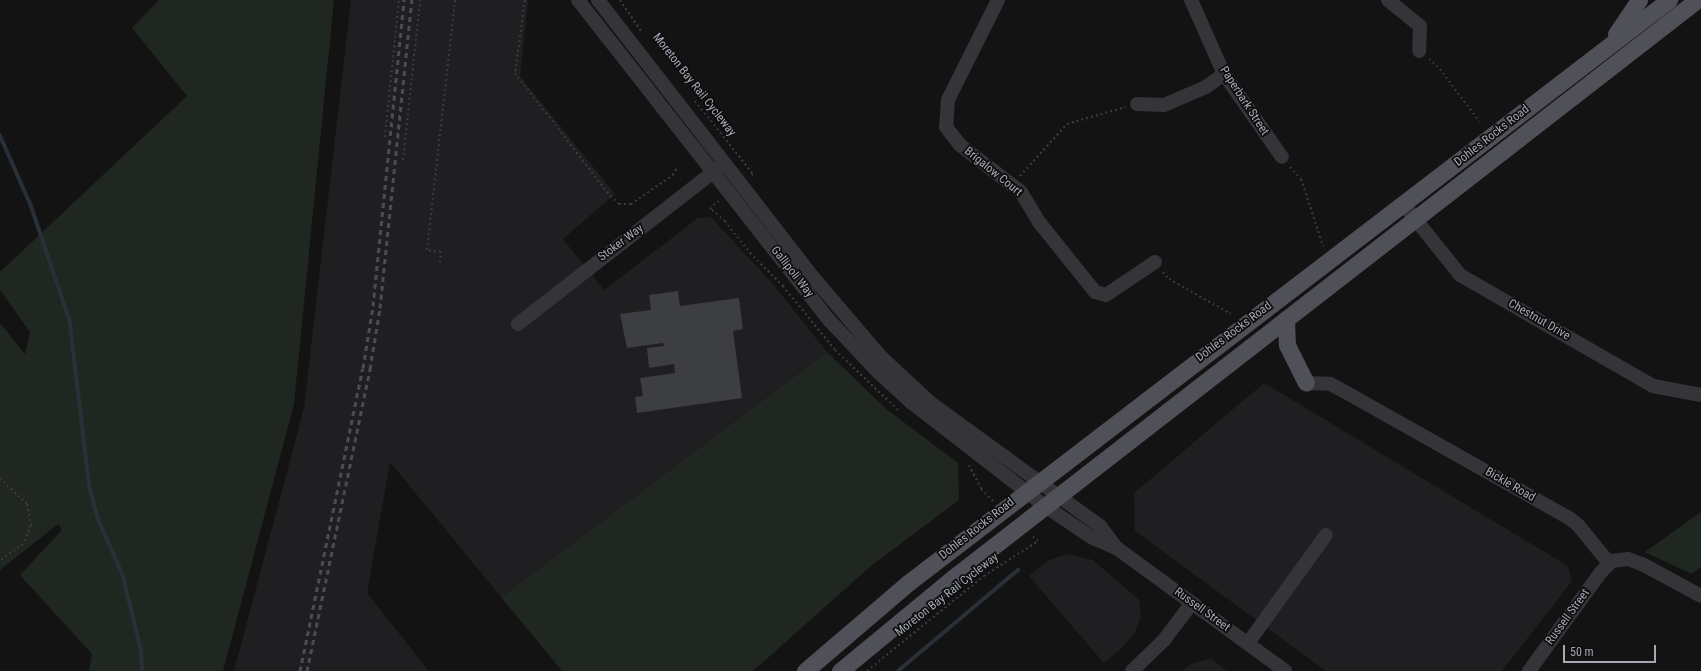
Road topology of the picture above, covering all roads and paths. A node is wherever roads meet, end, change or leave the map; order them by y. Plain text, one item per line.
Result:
1 (399, 0) edge
2 (420, 0) edge
3 (455, 0) edge
4 (525, 0) edge
5 (578, 0) edge
6 (598, 0) edge
7 (620, 0) edge
8 (1191, 0) edge
9 (1388, 0) edge
10 (1639, 0) edge
11 (1669, 0) edge
12 (991, 2) edge
13 (1691, 2) edge
14 (647, 39) dead end
15 (1603, 50) junction
16 (1419, 51) joint
17 (1224, 74) junction
18 (690, 95) dead end
19 (1137, 104) joint
20 (1480, 122) dead end
21 (385, 137) dead end
22 (1282, 157) joint
23 (403, 160) dead end
24 (725, 163) junction
25 (678, 166) dead end
26 (713, 173) junction
27 (747, 179) dead end
28 (1012, 185) junction
29 (1404, 205) junction
30 (1415, 219) junction
31 (1323, 246) dead end
32 (1155, 262) joint
33 (440, 263) dead end
34 (1231, 314) dead end
35 (1286, 319) junction
36 (518, 324) dead end
37 (1306, 383) joint
38 (1701, 395) edge
39 (0, 478) edge
40 (1032, 487) junction
41 (1059, 495) junction
42 (1045, 506) junction
43 (1326, 535) dead end
44 (1034, 537) dead end
45 (1118, 549) junction
46 (0, 561) edge
47 (1609, 563) junction
48 (1701, 596) edge
49 (1192, 603) junction
50 (1248, 643) junction
51 (805, 671) edge
52 (840, 671) edge
53 (867, 671) edge
54 (1132, 671) edge
55 (1285, 671) edge
56 (1529, 671) edge

1 - 21 path
2 - 23 path
3 - 33 path
4 - 25 path
5 - 26 street, Gallipoli Way
6 - 24 street, Gallipoli Way
7 - 14 path, Moreton Bay Rail Cycleway
8 - 17 street, Paperbark Street
9 - 16 street
10 - 15 main road
11 - 15 main road, Dohles Rocks Road
12 - 28 street, Brigalow Court
13 - 30 main road, Dohles Rocks Road
15 - 29 main road, Dohles Rocks Road
16 - 20 path
17 - 19 street
17 - 22 street, Paperbark Street
18 - 27 path, Moreton Bay Rail Cycleway
19 - 28 path
22 - 31 path
24 - 26 street, Stoker Way
24 - 40 street, Gallipoli Way
26 - 36 street, Stoker Way
26 - 40 street, Gallipoli Way
28 - 32 street, Brigalow Court
29 - 30 street, Chestnut Drive
29 - 40 main road, Dohles Rocks Road
30 - 35 main road, Dohles Rocks Road
30 - 38 street, Chestnut Drive
32 - 34 path
35 - 37 main road
35 - 41 main road, Dohles Rocks Road
37 - 47 street, Bickle Road
39 - 46 path
40 - 41 street, Gallipoli Way
40 - 42 street, Gallipoli Way
40 - 51 main road, Dohles Rocks Road
41 - 42 main road, Dohles Rocks Road
41 - 45 street, Russell Street
42 - 45 street, Russell Street
42 - 52 main road, Dohles Rocks Road
43 - 50 street
44 - 53 path, Moreton Bay Rail Cycleway
45 - 49 street, Russell Street
47 - 48 street
47 - 56 street, Russell Street
49 - 50 street, Russell Street
49 - 54 street
50 - 55 street, Russell Street

